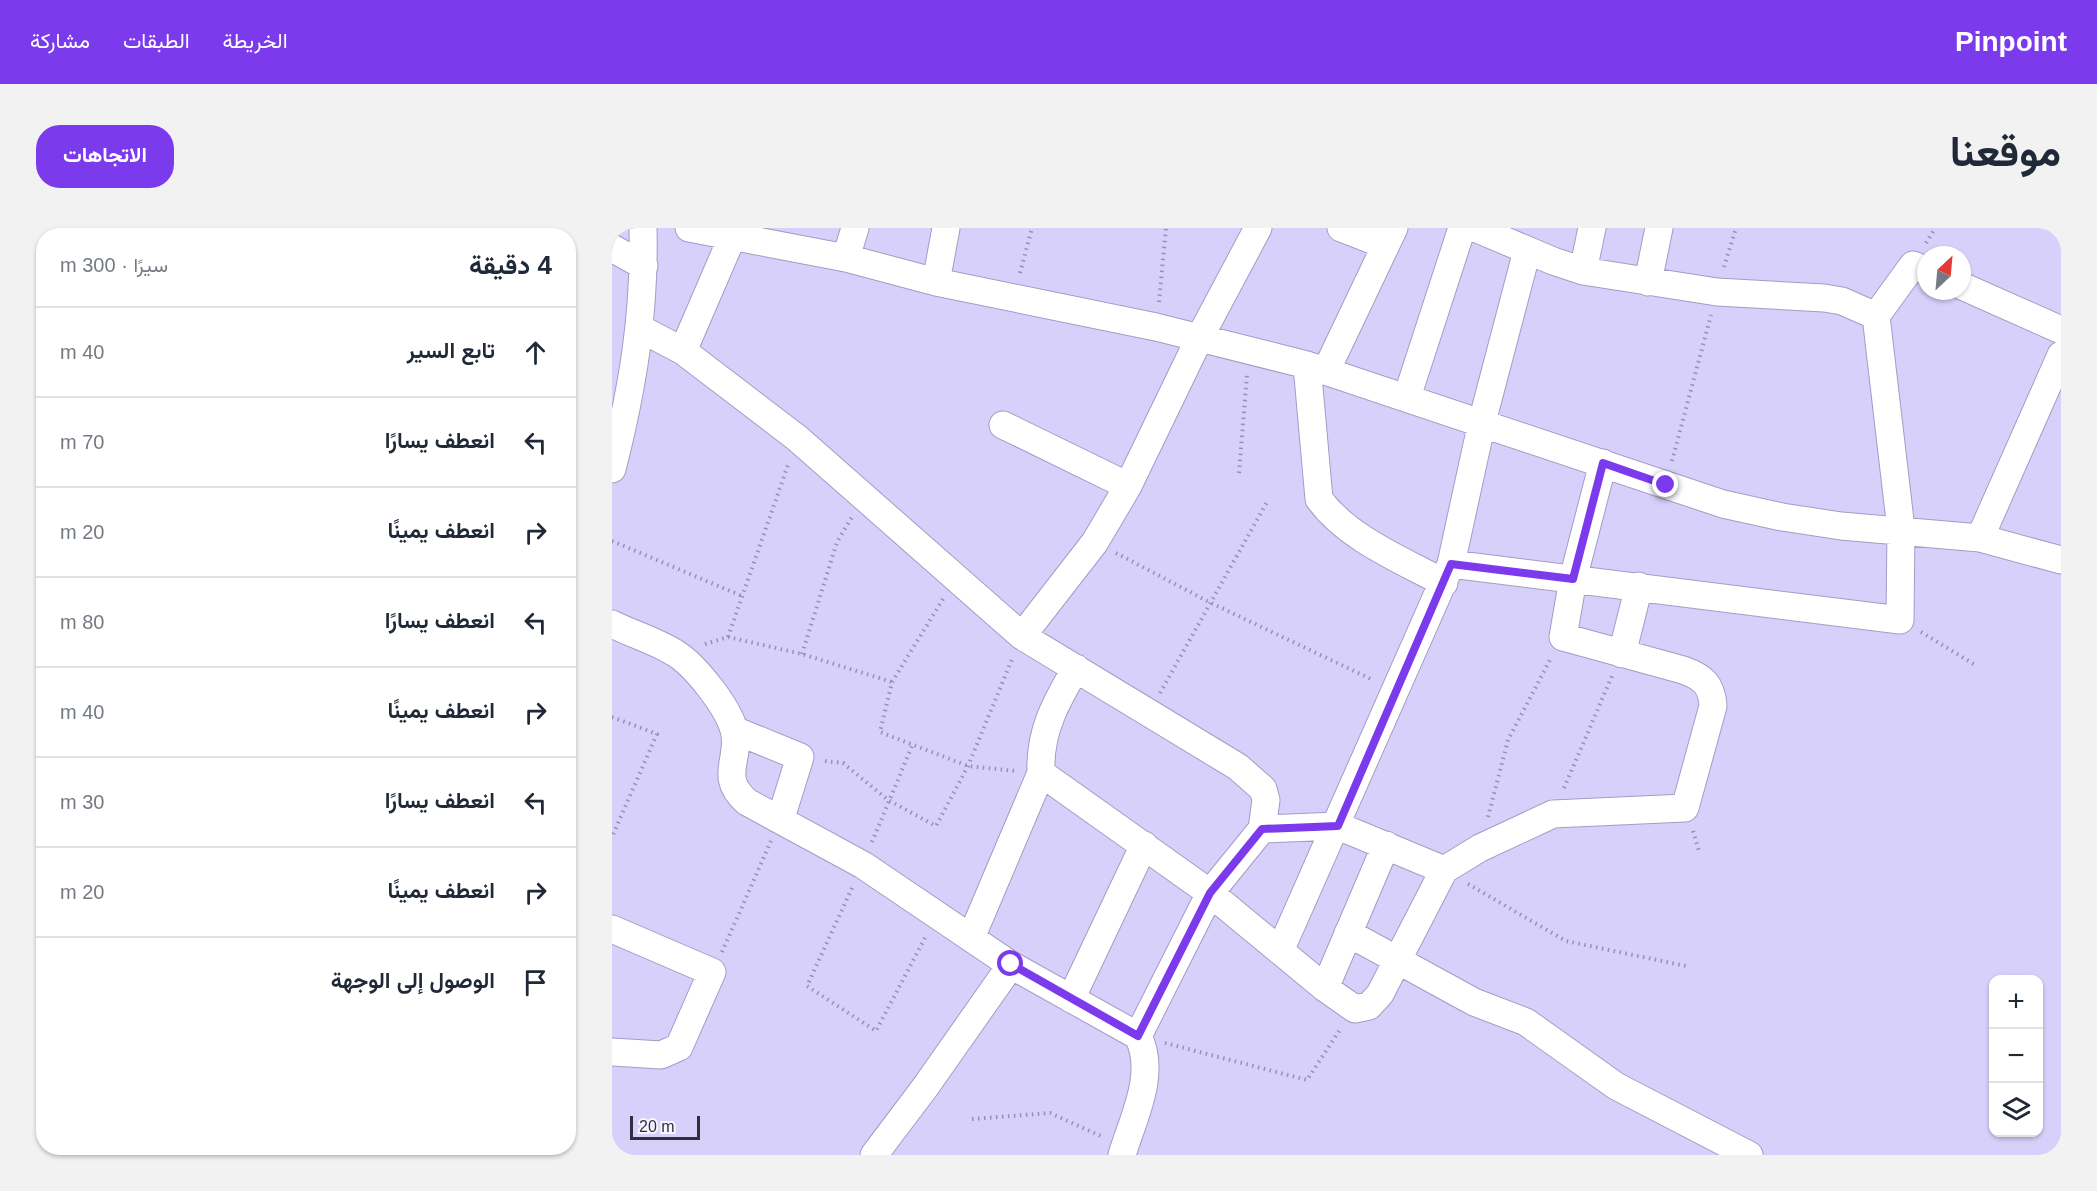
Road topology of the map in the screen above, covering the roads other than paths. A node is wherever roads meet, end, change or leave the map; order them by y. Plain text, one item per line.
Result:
1 (643, 228) edge
2 (689, 228) edge
3 (855, 228) edge
4 (946, 228) edge
5 (1258, 228) edge
6 (1341, 228) edge
7 (1462, 228) edge
8 (1474, 228) edge
9 (1592, 228) edge
10 (1659, 228) edge
11 (733, 235) junction
12 (1389, 236) edge
13 (612, 248) edge
14 (1527, 250) junction
15 (846, 258) junction
16 (644, 266) junction
17 (1917, 267) edge
18 (1582, 270) junction
19 (936, 282) junction
20 (1648, 282) junction
21 (1971, 290) edge
22 (1876, 316) junction
23 (641, 329) junction
24 (2061, 330) edge
25 (1200, 337) junction
26 (683, 351) junction
27 (2061, 355) edge
28 (1316, 368) junction
29 (1407, 397) junction
30 (1482, 422) junction
31 (1003, 425) dead end
32 (1603, 463) junction
33 (612, 469) edge
34 (1128, 486) junction
35 (1901, 529) junction
36 (1980, 538) junction
37 (2061, 560) edge
38 (1447, 574) junction
39 (1573, 579) junction
40 (1639, 586) junction
41 (612, 624) edge
42 (1022, 636) junction
43 (1622, 654) junction
44 (1076, 668) junction
45 (734, 730) junction
46 (1041, 773) junction
47 (781, 818) junction
48 (1338, 826) junction
49 (1262, 829) junction
50 (1144, 845) junction
51 (1386, 845) junction
52 (1444, 870) junction
53 (1210, 893) junction
54 (612, 929) edge
55 (1348, 933) junction
56 (971, 938) junction
57 (1280, 951) junction
58 (1398, 960) junction
59 (1011, 964) junction
60 (1325, 988) junction
61 (1071, 999) junction
62 (1138, 1036) junction
63 (612, 1052) edge
64 (1128, 1152) edge
65 (874, 1155) edge
66 (1749, 1155) edge

1 - 16 street
2 - 11 street
3 - 15 street
4 - 19 street
5 - 25 street
6 - 12 street
7 - 29 street
8 - 14 street
9 - 18 street
10 - 20 street
11 - 15 street
11 - 26 street
12 - 28 street
13 - 16 street
14 - 18 street
14 - 30 street
15 - 19 street
16 - 23 street
17 - 22 street
18 - 20 street
19 - 25 street
20 - 22 street
21 - 24 street
22 - 35 street
23 - 26 street
23 - 33 street
25 - 28 street
25 - 34 street
26 - 42 street
27 - 36 street
28 - 29 street
28 - 38 street
29 - 30 street
30 - 32 street
30 - 38 street
31 - 34 street
32 - 35 street
32 - 39 street
34 - 42 street
35 - 36 street
35 - 40 street
36 - 37 street
38 - 39 street
38 - 48 street
39 - 40 street
39 - 43 street
40 - 43 street
41 - 45 street
42 - 44 street
43 - 52 street
44 - 46 street
44 - 49 street
45 - 47 street
45 - 47 street
46 - 50 street
46 - 56 street
47 - 56 street
48 - 49 street
48 - 51 street
48 - 57 street
49 - 53 street
50 - 53 street
50 - 61 street
51 - 52 street
51 - 55 street
52 - 58 street
53 - 57 street
53 - 62 street
54 - 63 street
55 - 58 street
55 - 60 street
56 - 59 street
57 - 60 street
58 - 60 street
58 - 66 street
59 - 61 street
59 - 65 street
61 - 62 street
62 - 64 street

